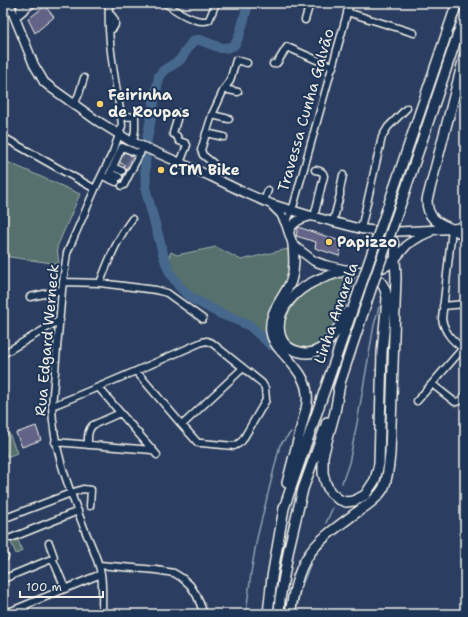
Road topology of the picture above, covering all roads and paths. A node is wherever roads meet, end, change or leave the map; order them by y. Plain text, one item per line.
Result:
1 (9, 3) edge
2 (21, 3) edge
3 (33, 3) edge
4 (109, 3) edge
5 (164, 3) edge
6 (216, 3) edge
7 (298, 3) edge
8 (350, 3) edge
9 (457, 3) edge
10 (309, 5) edge
11 (347, 12) junction
12 (465, 14) edge
13 (18, 16) junction
14 (305, 20) dead end
15 (414, 33) dead end
16 (465, 54) edge
17 (247, 63) dead end
18 (273, 64) dead end
19 (332, 67) junction
20 (84, 78) dead end
21 (224, 89) junction
22 (238, 92) dead end
23 (74, 104) junction
24 (407, 108) dead end
25 (179, 113) dead end
26 (212, 115) junction
27 (121, 116) junction
28 (229, 119) dead end
29 (206, 133) junction
30 (119, 134) junction
31 (3, 137) edge
32 (224, 137) dead end
33 (133, 142) junction
34 (138, 157) junction
35 (180, 163) junction
36 (315, 170) dead end
37 (108, 173) junction
38 (343, 175) dead end
39 (210, 176) junction
40 (126, 180) dead end
41 (95, 189) junction
42 (268, 190) dead end
43 (268, 202) junction
44 (291, 210) junction
45 (313, 216) junction
46 (132, 219) dead end
47 (333, 222) junction
48 (286, 224) junction
49 (465, 226) edge
50 (361, 229) junction
51 (452, 229) junction
52 (435, 230) junction
53 (388, 232) junction
54 (289, 233) junction
55 (465, 235) edge
56 (293, 245) junction
57 (395, 259) junction
58 (348, 270) junction
59 (370, 272) junction
60 (63, 282) junction
61 (100, 283) junction
62 (359, 289) junction
63 (62, 290) junction
64 (30, 297) dead end
65 (465, 304) edge
66 (443, 306) junction
67 (203, 319) dead end
68 (60, 320) junction
69 (464, 349) edge
70 (3, 354) edge
71 (243, 368) junction
72 (136, 371) junction
73 (340, 384) junction
74 (432, 384) junction
75 (99, 388) junction
76 (465, 395) edge
77 (417, 401) dead end
78 (52, 406) junction
79 (120, 413) junction
80 (182, 425) junction
81 (55, 442) junction
82 (88, 445) junction
83 (71, 493) junction
84 (90, 506) dead end
85 (284, 508) junction
86 (78, 511) junction
87 (3, 515) edge
88 (11, 538) dead end
89 (48, 544) dead end
90 (52, 560) junction
91 (99, 565) junction
92 (101, 574) junction
93 (3, 579) edge
94 (66, 588) junction
95 (24, 606) junction
96 (4, 614) edge
97 (27, 614) edge
98 (102, 614) edge
99 (204, 614) edge
100 (268, 614) edge
101 (279, 614) edge
102 (290, 614) edge

1 - 13 main road
2 - 13 street
3 - 13 street
4 - 27 street, Rua Edgard Werneck
5 - 6 street
7 - 10 street
8 - 11 street, Travessa Cunha Galvão
9 - 62 highway, Linha Amarela, bridge
10 - 14 street
11 - 15 street
11 - 19 street, Travessa Cunha Galvão
12 - 73 highway, Linha Amarela, bridge
13 - 23 main road
16 - 51 highway
17 - 21 street
18 - 19 street
19 - 44 street, Travessa Cunha Galvão
20 - 23 street
21 - 22 street
21 - 26 street
23 - 30 main road
24 - 50 street
25 - 35 street
26 - 28 street
26 - 29 street
27 - 30 street, Rua Edgard Werneck
27 - 33 street
29 - 32 street
29 - 39 street
30 - 33 main road
30 - 37 street, Rua Edgard Werneck
31 - 41 street
33 - 34 main road
34 - 35 main road
34 - 37 street
34 - 40 street
35 - 39 main road
36 - 45 street
37 - 37 street
37 - 41 street, Rua Edgard Werneck
38 - 47 street
39 - 43 main road
41 - 60 street, Rua Edgard Werneck
42 - 43 street
43 - 44 main road
43 - 48 main road
44 - 45 main road
44 - 48 street, Travessa Cunha Galvão
45 - 47 main road
45 - 54 main road
46 - 61 street
47 - 50 main road
48 - 54 main road
49 - 51 main road
50 - 53 main road
51 - 52 main road
51 - 55 street
51 - 66 street
52 - 53 main road
52 - 57 main road
53 - 57 main road
54 - 56 main road
56 - 58 main road
56 - 85 highway
57 - 59 main road
57 - 102 highway
58 - 59 main road
58 - 62 highway
59 - 73 highway
60 - 61 street
60 - 63 street, Rua Edgard Werneck
61 - 67 street
62 - 85 highway, Linha Amarela
63 - 64 street
63 - 68 street, Rua Edgard Werneck
65 - 66 street
66 - 69 street
68 - 70 street
68 - 78 street, Rua Edgard Werneck
69 - 74 street
71 - 72 street
71 - 80 street
71 - 80 street
72 - 75 street
72 - 80 street
73 - 101 highway, Linha Amarela
74 - 76 street
74 - 77 street
75 - 78 street
75 - 79 street
78 - 81 street, Rua Edgard Werneck
79 - 82 street
79 - 82 street
81 - 82 street
81 - 83 street, Rua Edgard Werneck
83 - 84 street
83 - 86 street, Rua Edgard Werneck
83 - 87 street
85 - 100 highway, Linha Amarela
86 - 88 street
86 - 91 street, Rua Edgard Werneck
89 - 90 street
90 - 93 street
90 - 94 street
91 - 92 street, Rua Edgard Werneck
91 - 99 street
92 - 94 street
92 - 98 street, Rua Edgard Werneck
94 - 95 street
95 - 96 street
95 - 97 street

